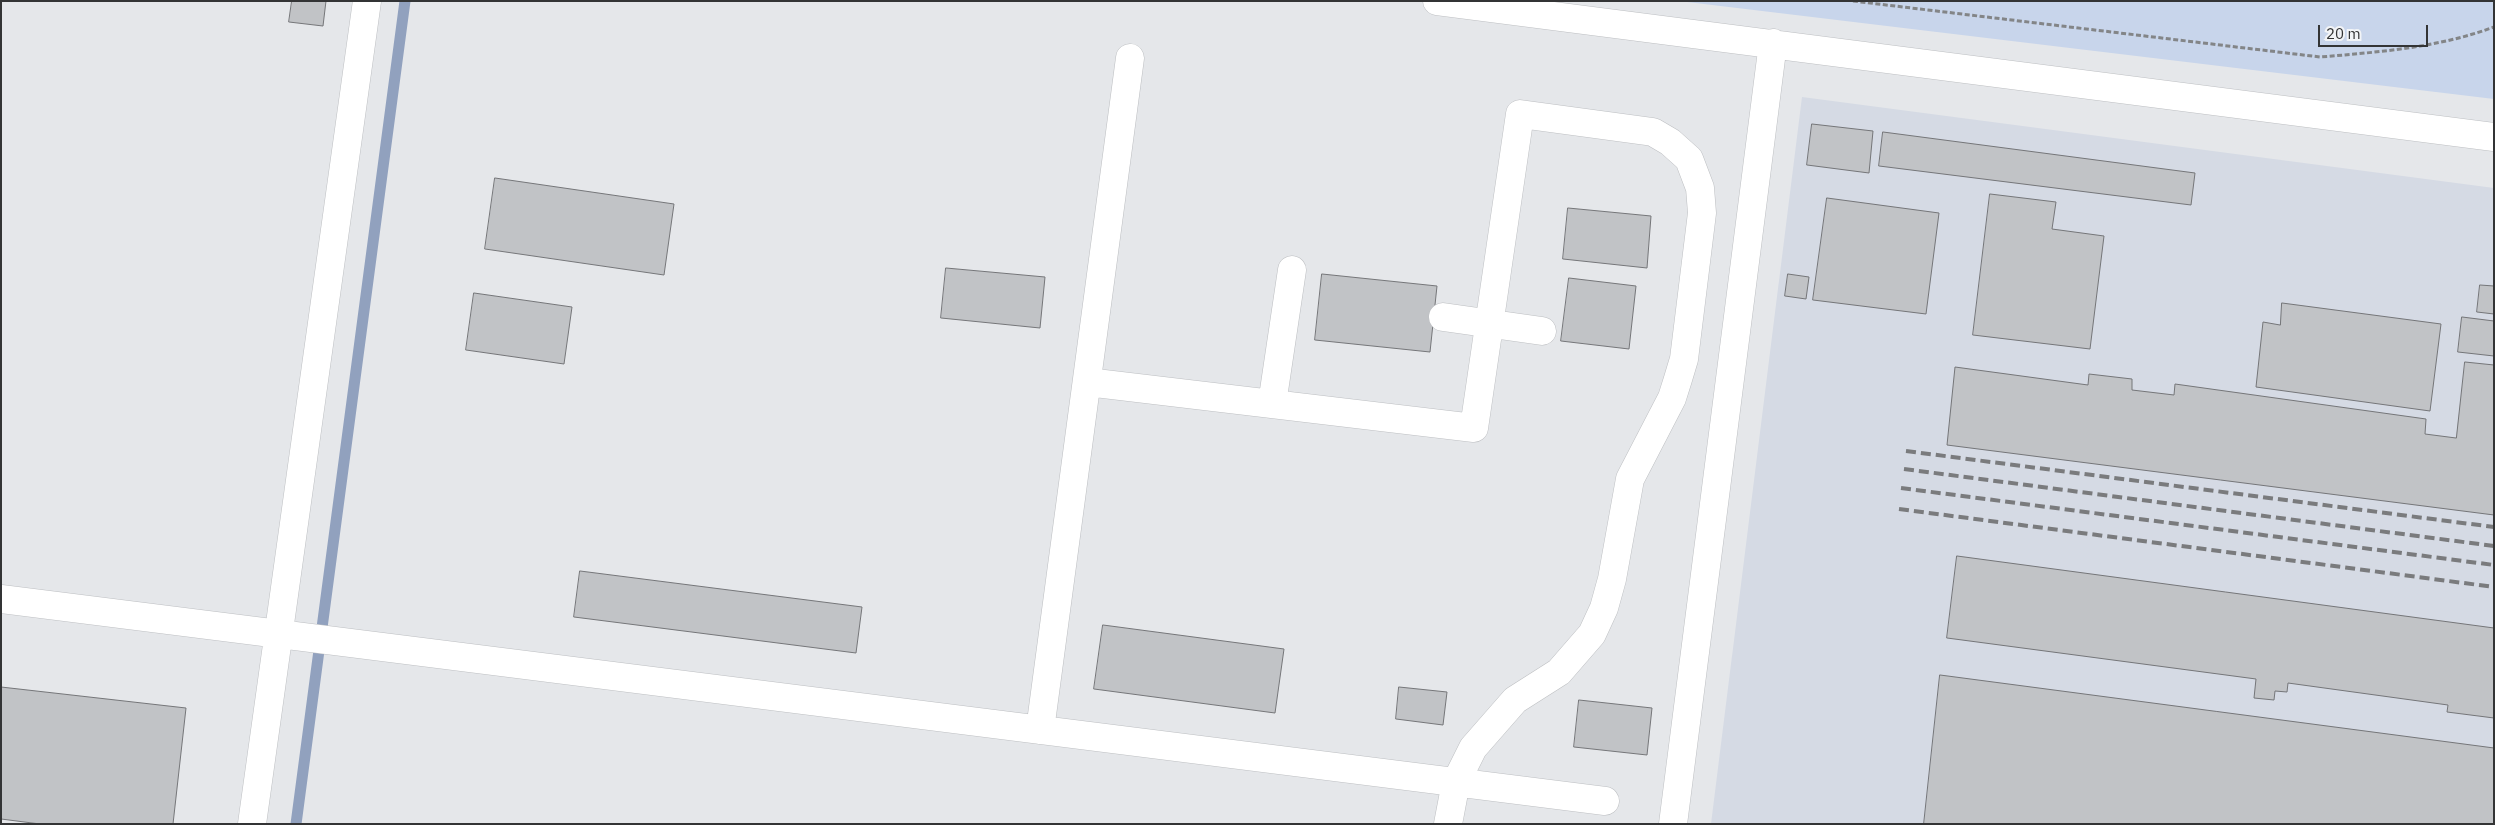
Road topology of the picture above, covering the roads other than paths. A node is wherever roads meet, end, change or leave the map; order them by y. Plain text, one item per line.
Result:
1 (367, 1) edge
2 (1437, 1) edge
3 (1773, 43) junction
4 (1130, 58) dead end
5 (2494, 137) edge
6 (1292, 270) dead end
7 (1443, 317) dead end
8 (1490, 324) junction
9 (1542, 331) dead end
10 (1087, 382) junction
11 (1272, 404) junction
12 (1, 599) edge
13 (277, 634) junction
14 (1040, 730) junction
15 (1456, 782) junction
16 (1605, 802) dead end
17 (252, 824) edge
18 (1448, 824) edge
19 (1673, 824) edge

1 - 13 street
2 - 3 street
3 - 5 street
3 - 19 street
4 - 10 street
6 - 11 street
7 - 8 street
8 - 9 street
8 - 11 street
8 - 15 street
10 - 11 street
10 - 14 street
12 - 13 street
13 - 14 street
13 - 17 street
14 - 15 street
15 - 16 street
15 - 18 street

